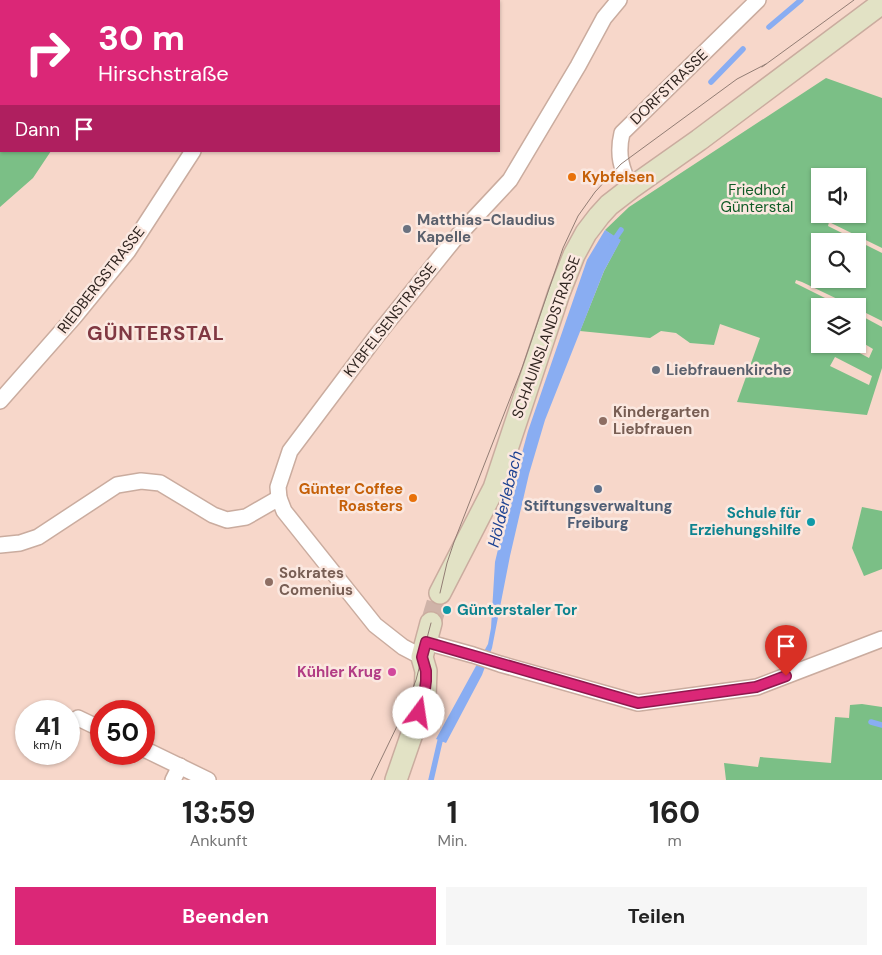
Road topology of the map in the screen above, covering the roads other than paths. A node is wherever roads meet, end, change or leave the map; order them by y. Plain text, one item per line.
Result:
1 (619, 0) edge
2 (758, 0) edge
3 (882, 3) edge
4 (192, 152) edge
5 (631, 188) junction
6 (0, 401) edge
7 (279, 498) junction
8 (0, 545) edge
9 (440, 593) tunnel mouth
10 (882, 639) edge
11 (426, 640) junction
12 (155, 757) edge
13 (177, 773) edge
14 (208, 780) edge
15 (396, 780) edge

1 - 7 street, KYBFELSENSTRASSE
2 - 5 street, DORFSTRASSE
3 - 5 main road, SCHAUINSLANDSTRASSE
4 - 6 street, RIEDBERGSTRASSE
5 - 9 main road, SCHAUINSLANDSTRASSE
7 - 8 street
7 - 11 street
10 - 11 street
11 - 15 main road
12 - 13 street
13 - 14 street

